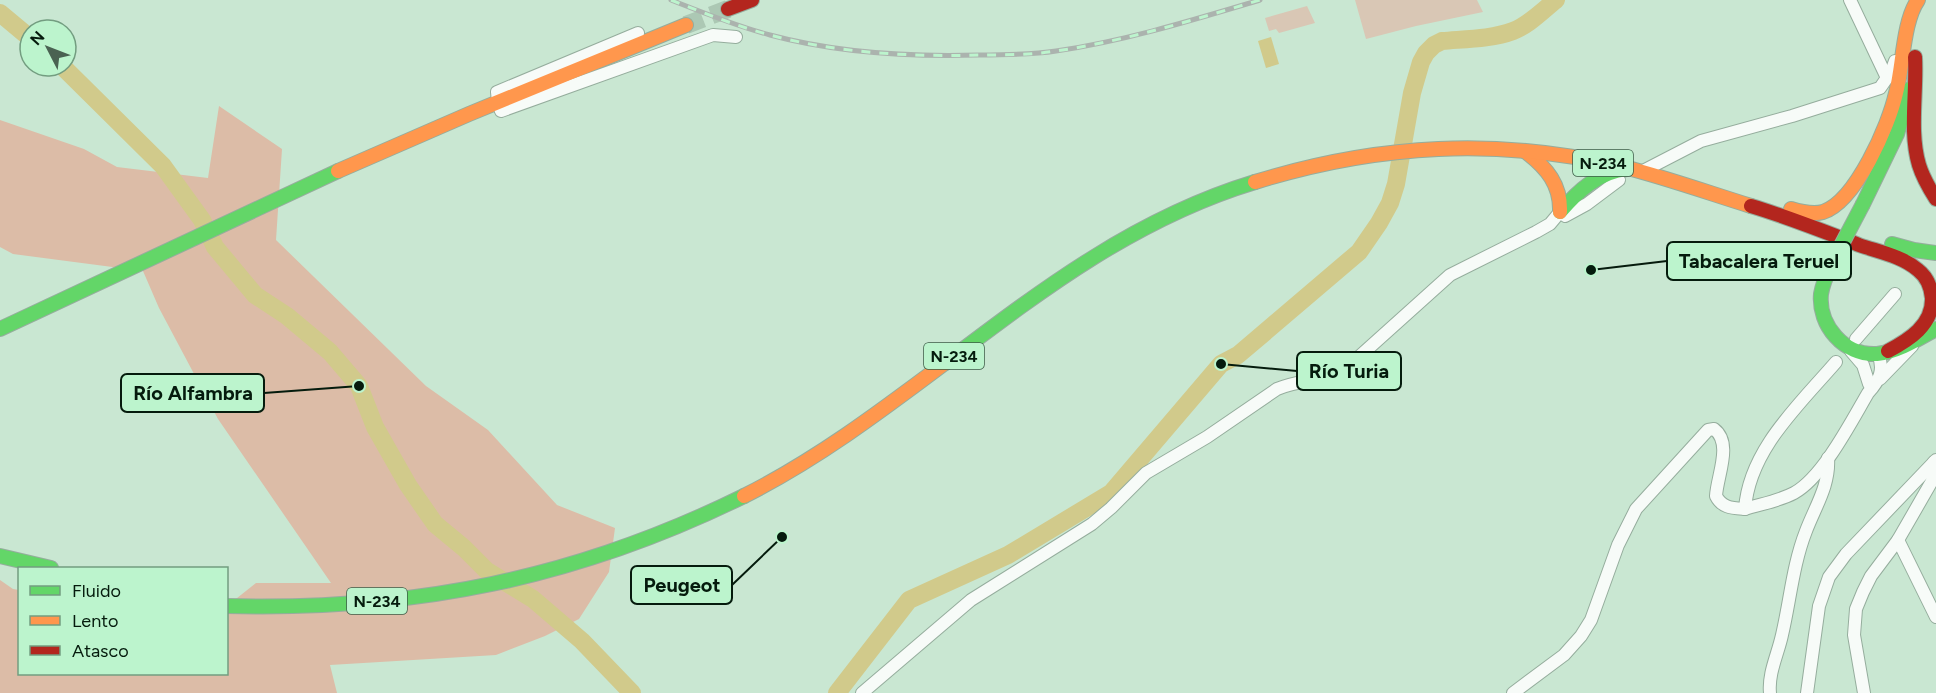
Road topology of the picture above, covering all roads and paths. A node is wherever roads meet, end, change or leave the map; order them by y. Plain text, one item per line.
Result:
1 (752, 0) edge
2 (1850, 0) edge
3 (1920, 0) edge
4 (728, 9) tunnel mouth
5 (1901, 9) dead end
6 (686, 25) tunnel mouth
7 (638, 33) dead end
8 (736, 37) dead end
9 (1915, 57) junction
10 (1887, 78) junction
11 (498, 102) junction
12 (1526, 152) junction
13 (1638, 168) junction
14 (1619, 180) dead end
15 (1678, 183) junction
16 (1936, 199) edge
17 (1560, 212) junction
18 (1550, 224) junction
19 (1814, 226) junction
20 (1936, 253) edge
21 (1895, 294) dead end
22 (0, 329) edge
23 (1933, 331) edge
24 (1850, 342) junction
25 (1883, 352) junction
26 (1836, 362) dead end
27 (1871, 387) junction
28 (1828, 458) junction
29 (1935, 461) edge
30 (1745, 509) junction
31 (1898, 540) junction
32 (0, 556) edge
33 (47, 567) edge
34 (228, 600) edge
35 (228, 606) edge
36 (275, 607) junction
37 (1936, 617) edge
38 (862, 693) edge
39 (1513, 693) edge
40 (1770, 693) edge
41 (1807, 693) edge
42 (1864, 693) edge

1 - 4 main road
2 - 10 street
3 - 9 main road
3 - 15 main road
5 - 10 street
6 - 11 main road
7 - 11 street
8 - 11 street
9 - 16 main road
9 - 24 main road, bridge
10 - 13 street
11 - 22 main road
12 - 13 main road, N-234
12 - 17 main road
12 - 36 main road, N-234
13 - 15 main road, N-234
13 - 17 main road
14 - 18 street
15 - 19 main road, N-234
17 - 18 street
18 - 38 street
19 - 20 main road, N-234
19 - 25 main road
21 - 24 street
23 - 25 main road
23 - 27 street
24 - 25 main road
24 - 27 street
25 - 27 street
26 - 30 street
27 - 28 street
28 - 30 street
28 - 40 street
29 - 31 street
29 - 41 street
30 - 39 street
31 - 37 street
31 - 42 street
32 - 33 main road
34 - 36 main road, N-234
35 - 36 main road, N-234

